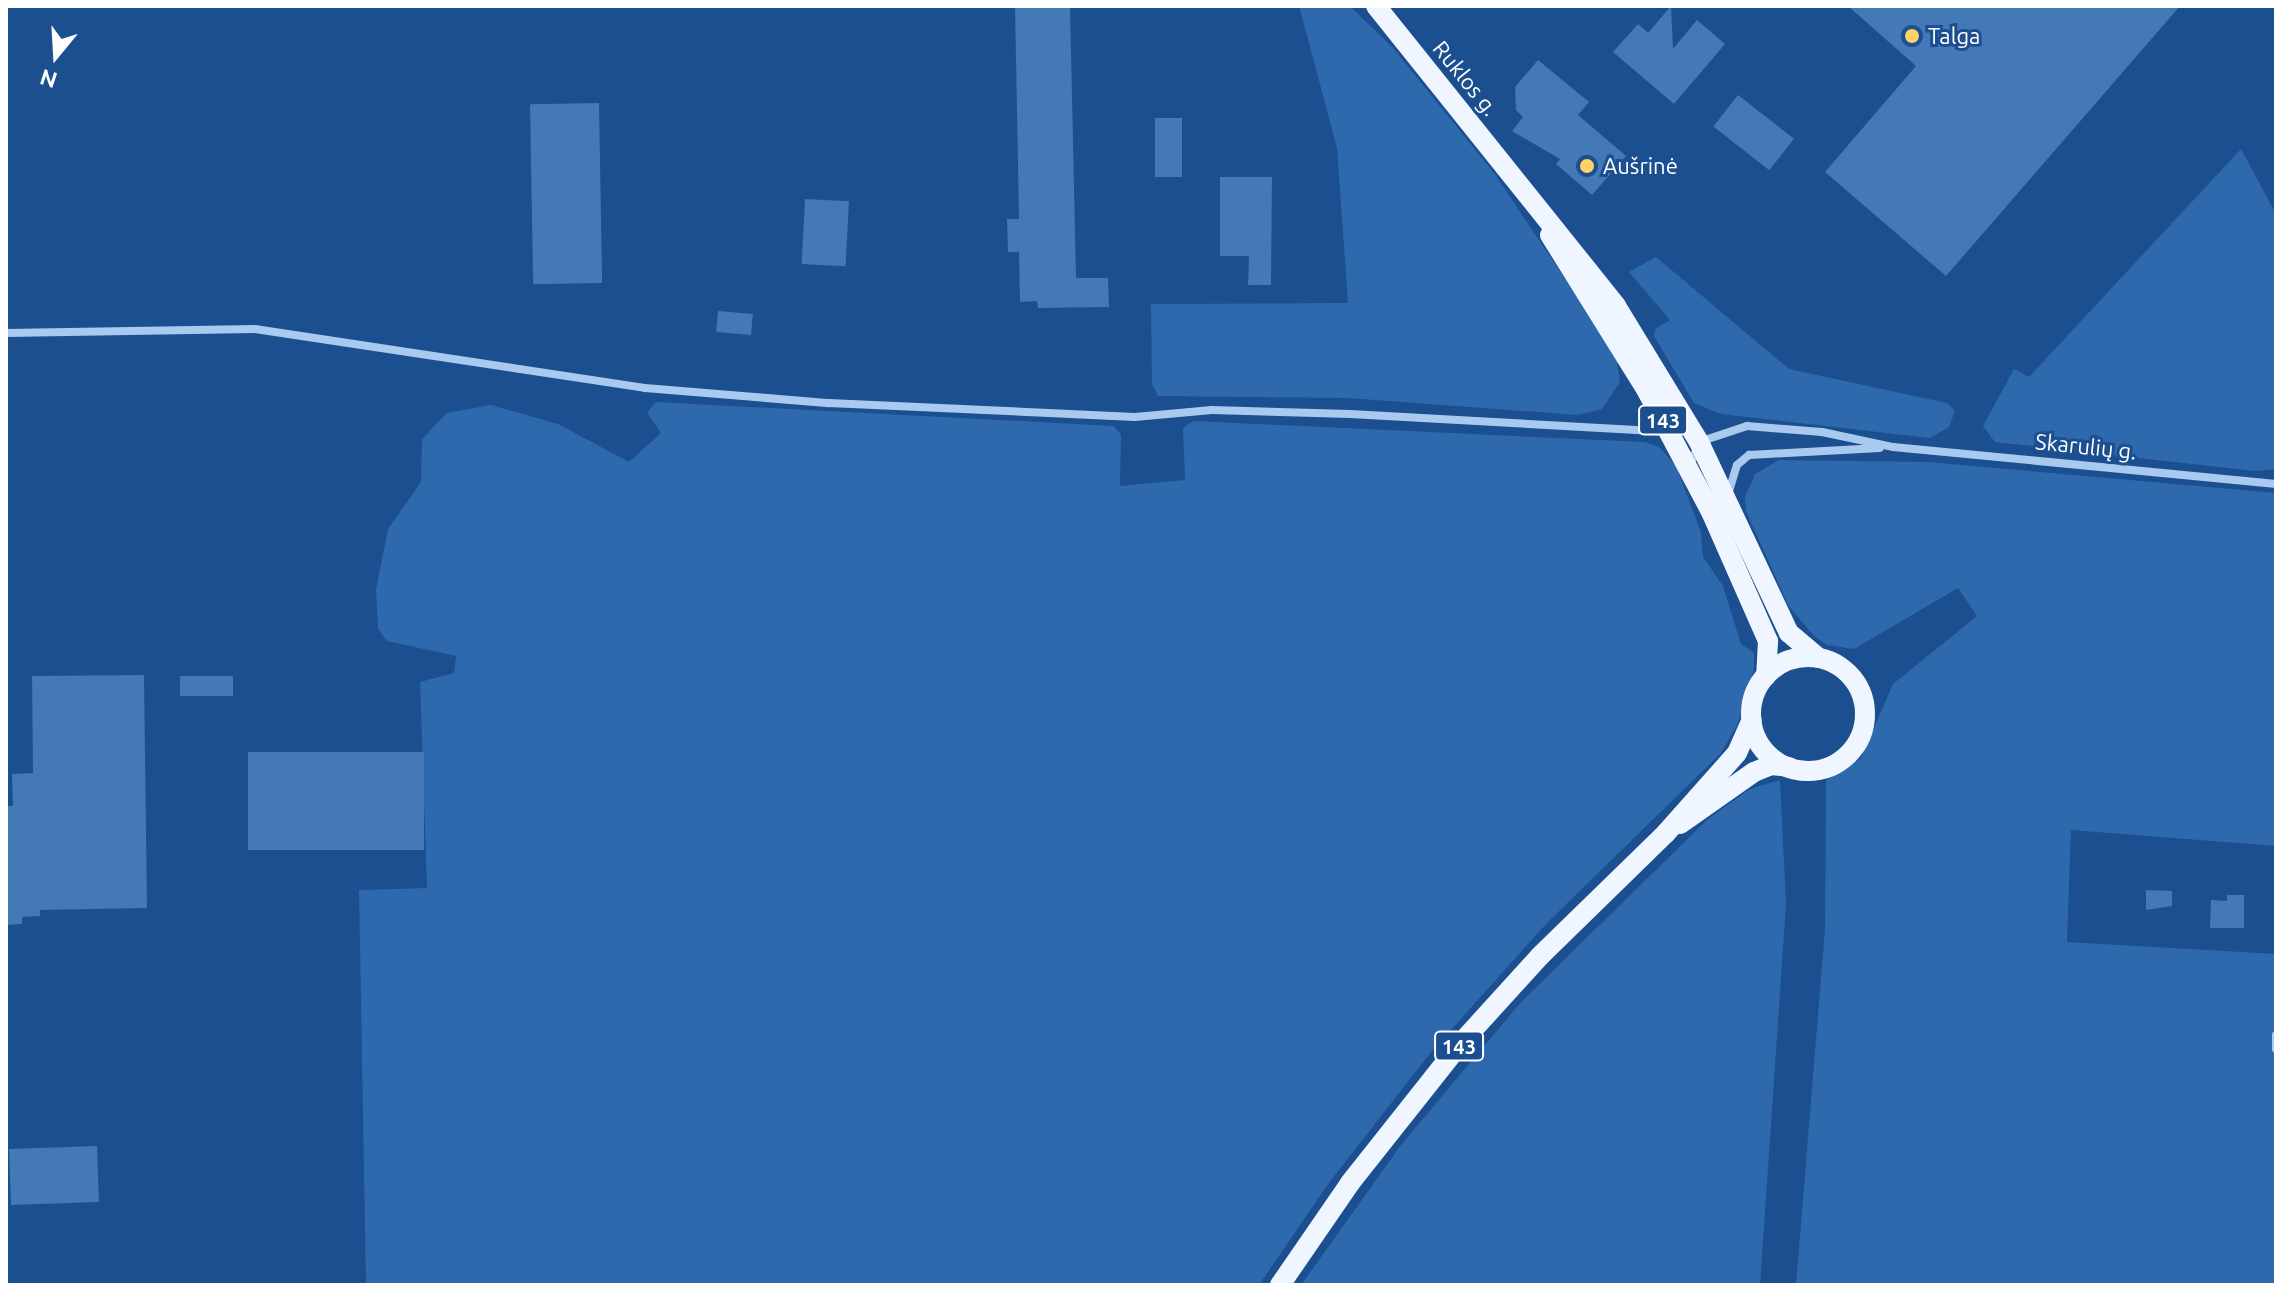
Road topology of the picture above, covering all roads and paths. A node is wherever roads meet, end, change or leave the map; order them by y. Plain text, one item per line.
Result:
1 (1376, 6) edge
2 (1517, 181) junction
3 (6, 333) edge
4 (1669, 432) junction
5 (1699, 442) junction
6 (1893, 447) junction
7 (1691, 473) junction
8 (2276, 484) edge
9 (1728, 500) junction
10 (1819, 658) junction
11 (1766, 676) junction
12 (1752, 720) junction
13 (1789, 767) junction
14 (1666, 833) junction
15 (2276, 1035) edge
16 (2276, 1049) edge
17 (1280, 1285) edge

1 - 2 main road, Ruklos g. / 143
2 - 4 main road, 143
2 - 5 main road, 143
3 - 4 street
4 - 7 main road, 143
5 - 6 street, Skarulių g.
5 - 7 street
5 - 9 main road, 143
6 - 8 street, Skarulių g.
6 - 9 street, Skarulių g.
7 - 11 main road, 143
9 - 10 main road, 143
10 - 11 main road
10 - 13 main road, 143
11 - 12 main road, 143
12 - 13 main road
12 - 14 main road, 143
13 - 14 main road, 143
14 - 17 main road, 143
15 - 16 street

